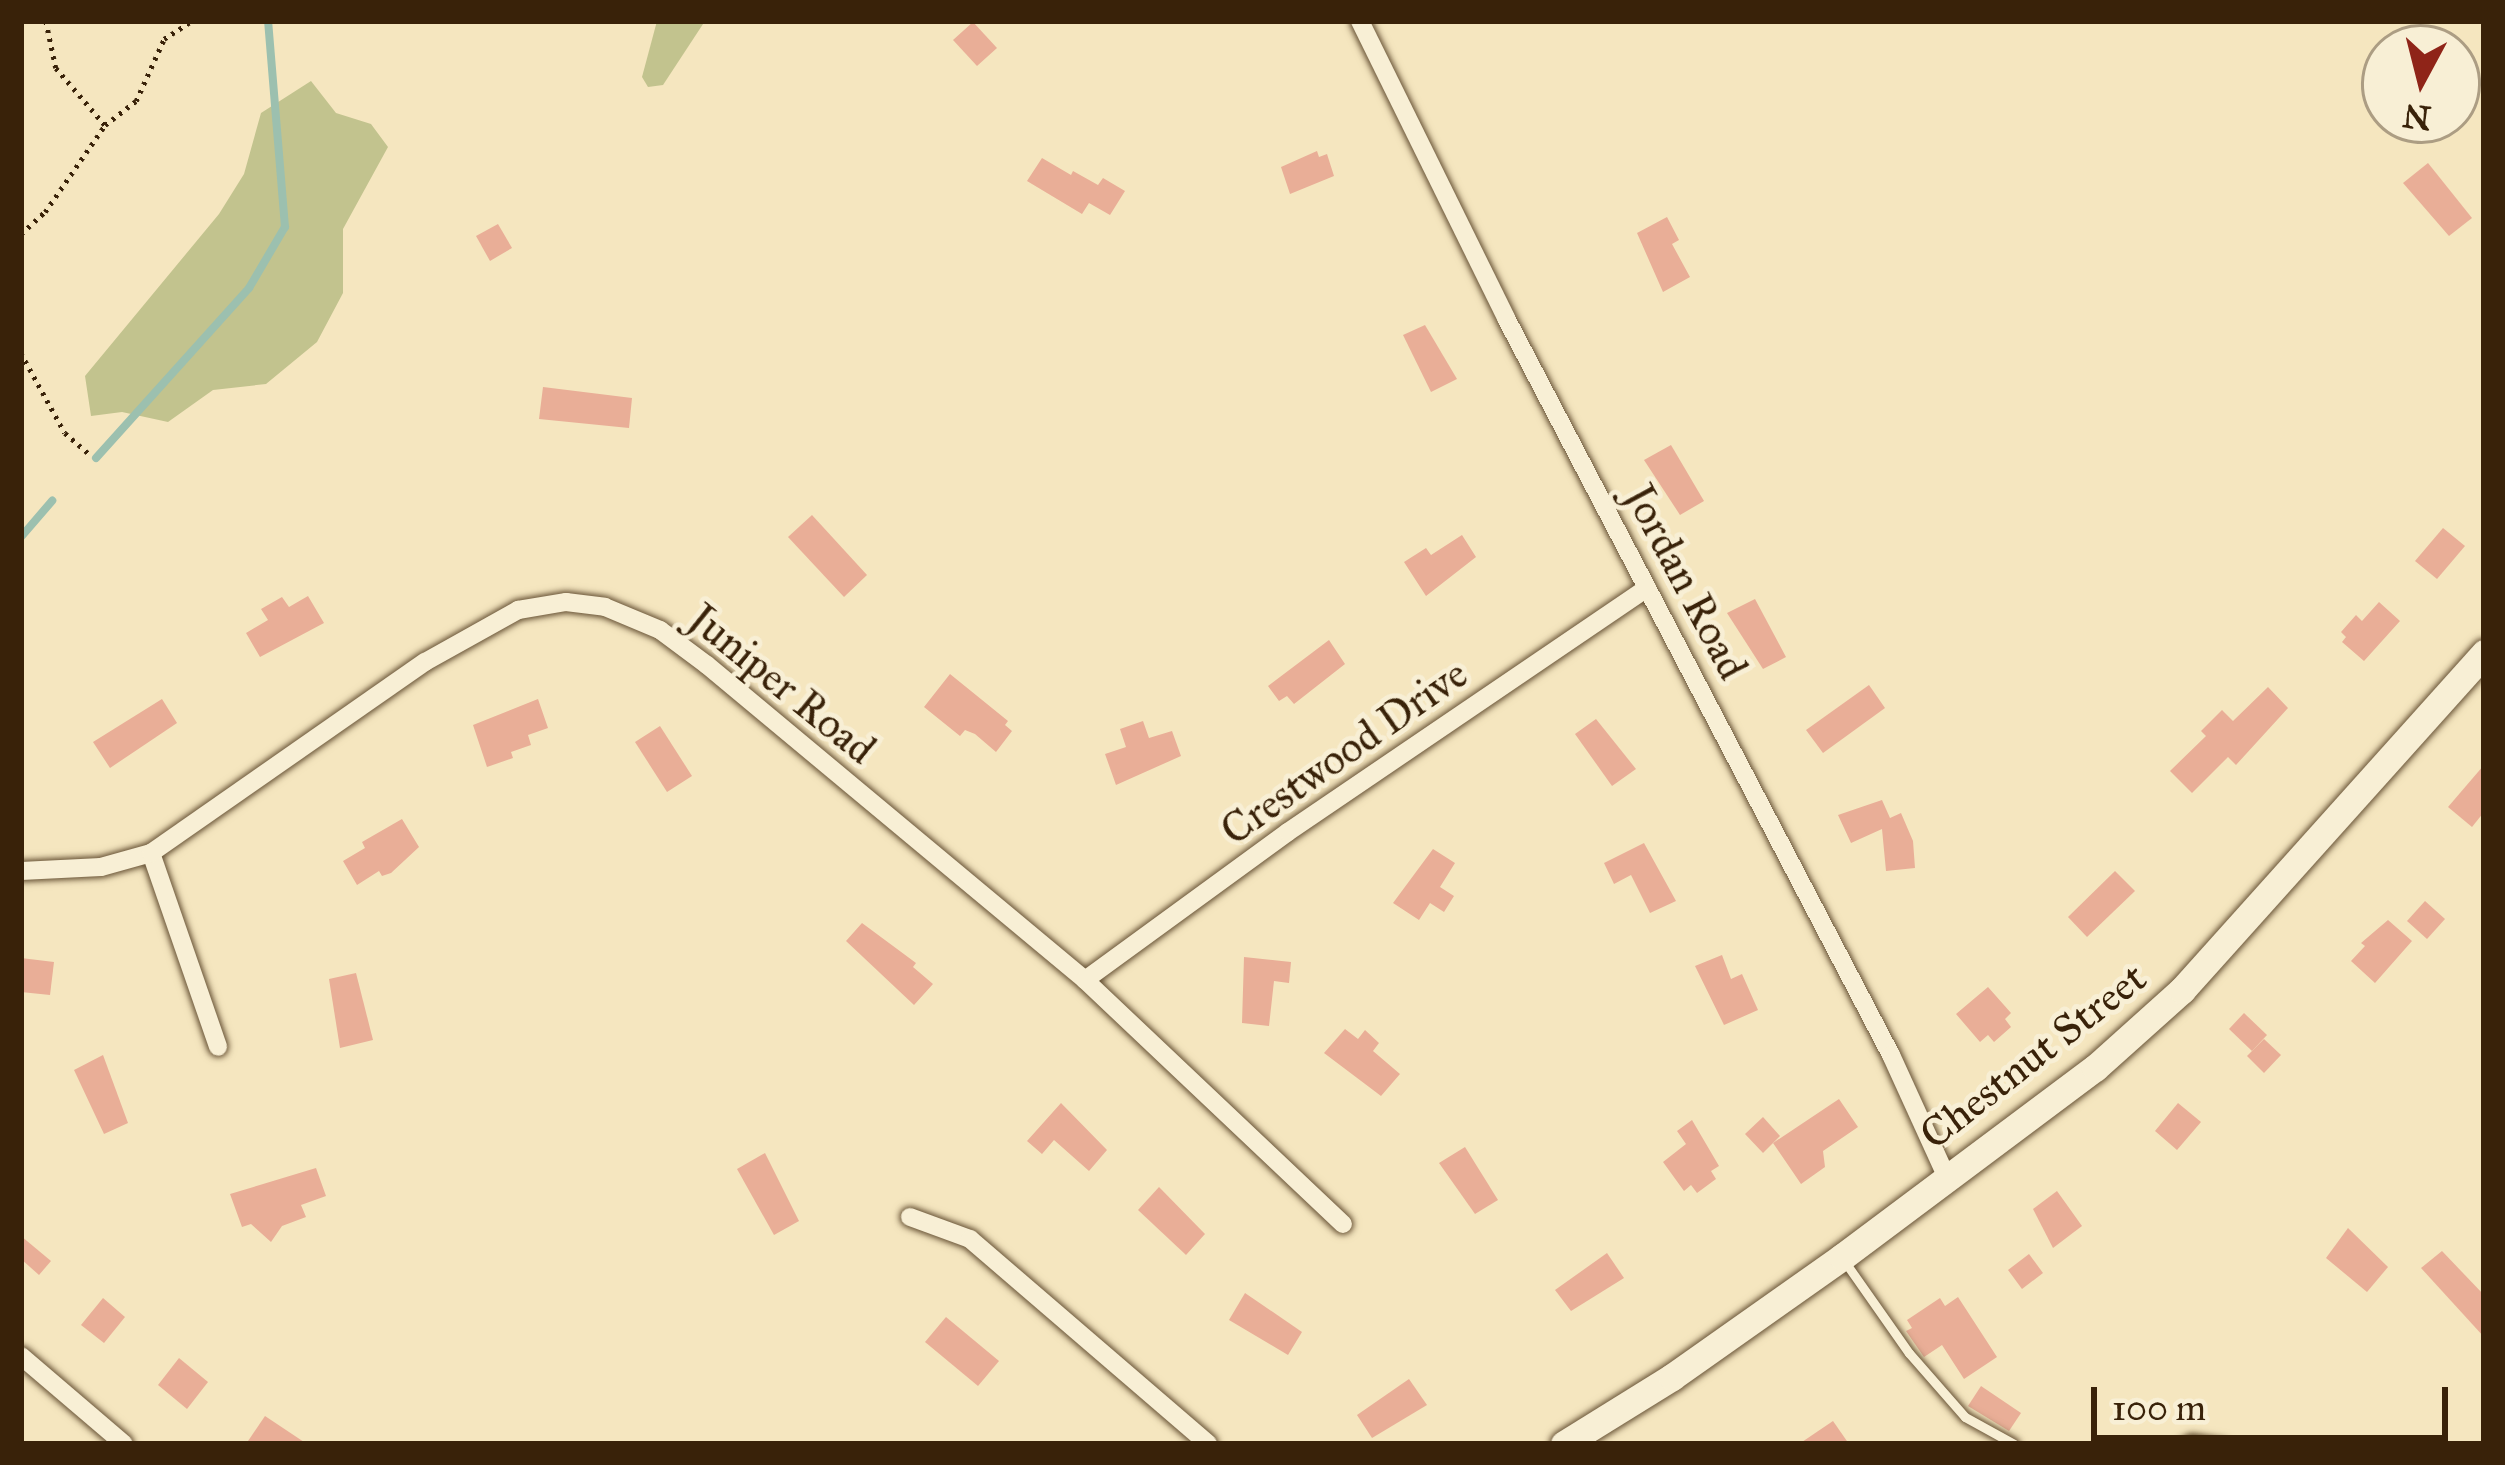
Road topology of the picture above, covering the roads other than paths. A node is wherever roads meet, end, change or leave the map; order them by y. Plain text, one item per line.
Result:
1 (1360, 21) edge
2 (1646, 588) junction
3 (2480, 664) edge
4 (151, 853) junction
5 (21, 871) edge
6 (1085, 980) junction
7 (218, 1047) dead end
8 (1947, 1178) junction
9 (910, 1217) dead end
10 (1343, 1224) dead end
11 (1842, 1257) junction
12 (21, 1356) edge
13 (124, 1444) edge
14 (1208, 1444) edge
15 (1564, 1444) edge
16 (2014, 1444) edge
17 (2182, 1444) edge
18 (2224, 1444) edge

1 - 2 street, Jordan Road
2 - 6 street, Crestwood Drive
2 - 8 street, Jordan Road
3 - 8 main road, Chestnut Street
4 - 5 street, Juniper Road
4 - 6 street, Juniper Road
4 - 7 street
6 - 10 street, Juniper Road
8 - 11 main road, Chestnut Street
9 - 14 street
11 - 15 main road, Chestnut Street
11 - 16 lane
12 - 13 street
17 - 18 lane

